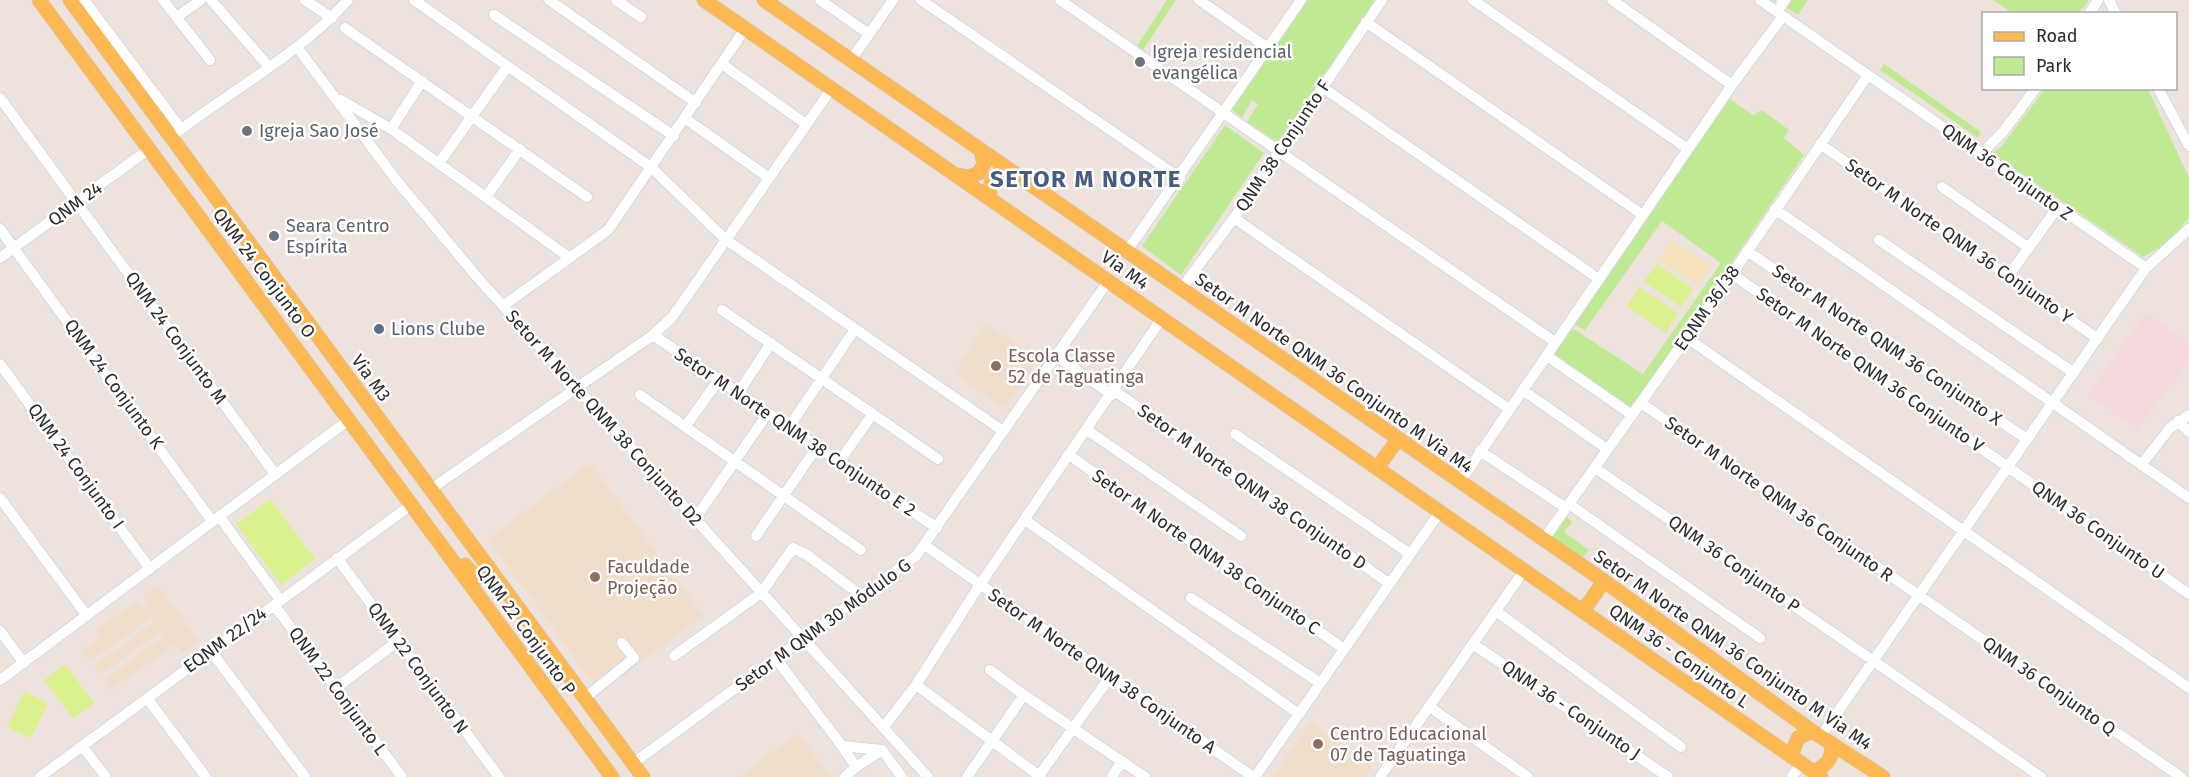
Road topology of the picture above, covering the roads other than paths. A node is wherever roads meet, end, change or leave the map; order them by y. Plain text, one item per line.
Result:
1 (39, 0) edge
2 (70, 0) edge
3 (84, 0) edge
4 (163, 0) edge
5 (201, 0) edge
6 (305, 0) edge
7 (348, 0) edge
8 (414, 0) edge
9 (549, 0) edge
10 (616, 0) edge
11 (704, 0) edge
12 (765, 0) edge
13 (820, 0) edge
14 (893, 0) edge
15 (921, 0) edge
16 (1060, 0) edge
17 (1199, 0) edge
18 (1301, 0) edge
19 (1382, 0) edge
20 (1473, 0) edge
21 (1612, 0) edge
22 (1760, 0) edge
23 (216, 1) edge
24 (494, 15) dead end
25 (1783, 16) junction
26 (177, 17) junction
27 (641, 17) dead end
28 (332, 18) junction
29 (1366, 22) junction
30 (345, 28) dead end
31 (745, 29) junction
32 (869, 34) junction
33 (297, 47) junction
34 (1268, 48) junction
35 (210, 60) dead end
36 (851, 60) junction
37 (722, 64) junction
38 (269, 67) junction
39 (507, 67) junction
40 (92, 71) junction
41 (1868, 75) junction
42 (422, 81) junction
43 (1732, 85) junction
44 (1322, 87) junction
45 (832, 88) junction
46 (2034, 90) edge
47 (2159, 90) edge
48 (335, 97) junction
49 (0, 98) edge
50 (696, 103) junction
51 (1223, 112) junction
52 (473, 116) junction
53 (156, 118) junction
54 (686, 119) junction
55 (806, 124) junction
56 (391, 129) junction
57 (176, 133) junction
58 (674, 136) junction
59 (1820, 144) junction
60 (2189, 146) edge
61 (149, 149) junction
62 (520, 149) junction
63 (1688, 149) junction
64 (981, 151) junction
65 (1277, 152) junction
66 (1981, 154) junction
67 (439, 163) junction
68 (652, 168) junction
69 (167, 174) junction
70 (957, 174) junction
71 (1016, 174) junction
72 (769, 178) junction
73 (1180, 178) junction
74 (1942, 187) dead end
75 (587, 196) dead end
76 (486, 197) junction
77 (990, 197) junction
78 (78, 202) junction
79 (2058, 207) junction
80 (1775, 209) junction
81 (229, 215) junction
82 (1643, 215) junction
83 (1234, 218) junction
84 (0, 229) edge
85 (2189, 229) edge
86 (725, 239) junction
87 (1880, 240) dead end
88 (2189, 241) edge
89 (14, 248) junction
90 (2029, 248) junction
91 (1127, 251) junction
92 (1747, 251) junction
93 (0, 258) edge
94 (570, 258) junction
95 (2156, 258) junction
96 (2146, 268) junction
97 (1732, 274) junction
98 (2009, 275) junction
99 (1599, 279) junction
100 (1109, 280) junction
101 (1181, 289) junction
102 (503, 306) junction
103 (722, 310) dead end
104 (1162, 318) junction
105 (855, 329) junction
106 (653, 335) junction
107 (1687, 338) junction
108 (2098, 339) junction
109 (1555, 342) junction
110 (771, 343) junction
111 (296, 346) junction
112 (1055, 356) junction
113 (1547, 356) junction
114 (0, 364) edge
115 (2074, 373) junction
116 (720, 378) junction
117 (820, 379) junction
118 (574, 387) junction
119 (1524, 391) junction
120 (739, 392) junction
121 (360, 393) junction
122 (1113, 393) junction
123 (640, 395) dead end
124 (2053, 401) junction
125 (1641, 403) junction
126 (1509, 409) junction
127 (768, 413) junction
128 (872, 415) junction
129 (1632, 415) junction
130 (2189, 415) edge
131 (350, 419) junction
132 (2178, 421) junction
133 (685, 427) junction
134 (789, 427) junction
135 (1087, 430) junction
136 (1003, 431) junction
137 (2189, 432) edge
138 (1235, 434) dead end
139 (2027, 439) junction
140 (1398, 440) junction
141 (817, 447) junction
142 (1608, 449) junction
143 (1480, 451) junction
144 (1069, 455) junction
145 (938, 459) dead end
146 (735, 462) junction
147 (839, 462) junction
148 (2141, 465) junction
149 (1378, 467) junction
150 (2008, 467) junction
151 (1595, 468) junction
152 (275, 474) junction
153 (1460, 482) junction
154 (431, 489) junction
155 (784, 496) junction
156 (0, 498) edge
157 (2189, 498) edge
158 (1567, 506) junction
159 (413, 507) junction
160 (1439, 513) junction
161 (215, 519) junction
162 (695, 519) junction
163 (1025, 520) junction
164 (937, 528) junction
165 (1963, 532) junction
166 (756, 536) dead end
167 (1240, 536) dead end
168 (1544, 539) junction
169 (926, 546) junction
170 (861, 549) dead end
171 (1410, 554) junction
172 (337, 558) junction
173 (488, 566) junction
174 (150, 569) junction
175 (1523, 572) junction
176 (1604, 580) junction
177 (1390, 584) junction
178 (980, 586) junction
179 (761, 593) junction
180 (2189, 594) edge
181 (1918, 595) junction
182 (862, 596) junction
183 (1191, 598) dead end
184 (277, 602) junction
185 (1496, 611) junction
186 (1583, 611) junction
187 (87, 616) junction
188 (0, 631) edge
189 (1760, 638) dead end
190 (398, 640) junction
191 (804, 640) junction
192 (622, 643) dead end
193 (1473, 644) junction
194 (1344, 649) junction
195 (211, 651) junction
196 (674, 656) dead end
197 (777, 660) junction
198 (1872, 661) junction
199 (24, 663) junction
200 (990, 670) dead end
201 (1110, 677) junction
202 (0, 680) edge
203 (1320, 683) junction
204 (916, 685) junction
205 (336, 688) junction
206 (2189, 688) edge
207 (1024, 694) junction
208 (552, 695) junction
209 (147, 698) junction
210 (585, 698) junction
211 (1430, 707) junction
212 (1299, 714) junction
213 (883, 728) junction
214 (1073, 728) junction
215 (1822, 737) junction
216 (616, 742) junction
217 (992, 742) junction
218 (82, 746) junction
219 (842, 746) junction
220 (1681, 747) dead end
221 (882, 750) junction
222 (1796, 760) junction
223 (1122, 761) junction
224 (632, 764) junction
225 (856, 767) junction
226 (1817, 774) edge
227 (1385, 775) edge
228 (40, 777) edge
229 (106, 777) edge
230 (206, 777) edge
231 (305, 777) edge
232 (402, 777) edge
233 (499, 777) edge
234 (612, 777) edge
235 (643, 777) edge
236 (844, 777) edge
237 (902, 777) edge
238 (928, 777) edge
239 (967, 777) edge
240 (1039, 777) edge
241 (1112, 777) edge
242 (1145, 777) edge
243 (1254, 777) edge
244 (1528, 777) edge
245 (1668, 777) edge
246 (1792, 777) edge
247 (1883, 777) edge
248 (2041, 777) edge
249 (2181, 777) edge

1 - 40 main road, QNM 24 Conjunto O
2 - 53 main road, Via M3
3 - 57 street
4 - 26 street
5 - 26 street
6 - 28 street
7 - 28 street
8 - 39 street
9 - 50 street
10 - 27 street
11 - 31 main road, Via M4
12 - 36 main road, Setor M Norte QNM 36 Conjunto M Via M4
13 - 32 street
14 - 32 street
15 - 73 street
16 - 51 street
17 - 34 street
18 - 34 street
19 - 29 street, QNM 38 Conjunto F
20 - 63 street
21 - 43 street
22 - 25 street, QNM 36 Conjunto Z
23 - 38 street
24 - 58 street
25 - 41 street, QNM 36 Conjunto Z
25 - 43 street
26 - 35 street
28 - 33 street
29 - 44 street, QNM 38 Conjunto F
29 - 82 street
30 - 42 street
31 - 37 street
31 - 45 main road, Via M4
32 - 36 street
33 - 38 street
33 - 48 street, Setor M Norte QNM 38 Conjunto D2
34 - 51 street
36 - 64 main road, Setor M Norte QNM 36 Conjunto M Via M4
37 - 50 street
37 - 55 street
38 - 57 street
39 - 52 street
39 - 68 street
40 - 53 main road
40 - 61 main road, QNM 24 Conjunto O
41 - 59 street, EQNM 36/38
41 - 66 street, QNM 36 Conjunto Z
42 - 52 street
42 - 56 street
43 - 63 street
44 - 65 street, QNM 38 Conjunto F
44 - 99 street
45 - 55 street
45 - 70 main road, Via M4
46 - 66 street
47 - 60 street
48 - 56 street
48 - 102 street, Setor M Norte QNM 38 Conjunto D2
49 - 78 street, QNM 24 Conjunto M
50 - 54 street
51 - 65 street
51 - 73 street
52 - 62 street
52 - 67 street
53 - 57 main road, Via M3
54 - 58 street
54 - 72 street
55 - 72 street
56 - 67 street
57 - 81 main road, Via M3
58 - 68 street
59 - 80 street, EQNM 36/38
59 - 98 street, Setor M Norte QNM 36 Conjunto Y
61 - 69 main road, QNM 24 Conjunto O
61 - 78 street, QNM 24
62 - 75 street
62 - 76 street
63 - 82 street
64 - 70 main road
64 - 71 main road, Setor M Norte QNM 36 Conjunto M Via M4
65 - 83 street, QNM 38 Conjunto F
65 - 109 street
66 - 79 street, QNM 36 Conjunto Z
67 - 76 street
68 - 86 street
68 - 94 street
69 - 81 main road
69 - 111 main road, QNM 24 Conjunto O
70 - 77 main road, Via M4
71 - 77 main road
71 - 91 main road, Setor M Norte QNM 36 Conjunto M Via M4
72 - 86 street
73 - 91 street
74 - 90 street
76 - 94 street
77 - 100 main road, Via M4
78 - 89 street, QNM 24
78 - 152 street, QNM 24 Conjunto M
79 - 90 street
79 - 96 street, QNM 36 Conjunto Z
80 - 92 street, EQNM 36/38
80 - 124 street
81 - 121 main road, Via M3
82 - 99 street
83 - 101 street, QNM 38 Conjunto F
83 - 126 street
84 - 89 street, QNM 24 Conjunto K
85 - 95 street
86 - 105 street
86 - 106 street
87 - 115 street
88 - 95 street
89 - 93 street, QNM 24
89 - 161 street, QNM 24 Conjunto K
90 - 98 street
91 - 101 main road, Setor M Norte QNM 36 Conjunto M Via M4
92 - 97 street, EQNM 36/38
92 - 139 street, Setor M Norte QNM 36 Conjunto X
94 - 102 street
95 - 96 street
96 - 108 street
97 - 107 street, EQNM 36/38
97 - 150 street, Setor M Norte QNM 36 Conjunto V
98 - 108 street, Setor M Norte QNM 36 Conjunto Y
99 - 109 street
100 - 104 main road, Via M4
100 - 112 street, Setor M QNM 30 Módulo G
101 - 140 main road, Setor M Norte QNM 36 Conjunto M Via M4
102 - 118 street, Setor M Norte QNM 38 Conjunto D2
103 - 110 street
104 - 122 street
104 - 149 main road, Via M4
105 - 117 street
105 - 136 street
106 - 116 street, Setor M Norte QNM 38 Conjunto E 2
106 - 118 street
107 - 125 street, EQNM 36/38
107 - 165 street
108 - 115 street
109 - 113 street
110 - 117 street
110 - 120 street
111 - 121 main road
111 - 131 main road, QNM 24 Conjunto O
112 - 122 street, Setor M Norte QNM 38 Conjunto D
112 - 136 street, Setor M QNM 30 Módulo G
113 - 119 street
113 - 129 street
114 - 174 street, QNM 24 Conjunto I
115 - 124 street
116 - 120 street, Setor M Norte QNM 38 Conjunto E 2
116 - 133 street
117 - 128 street
117 - 134 street
118 - 154 street
118 - 162 street, Setor M Norte QNM 38 Conjunto D2
119 - 126 street
119 - 142 street
120 - 127 street, Setor M Norte QNM 38 Conjunto E 2
121 - 154 main road, Via M3
122 - 135 street
122 - 177 street, Setor M Norte QNM 38 Conjunto D
123 - 133 street
124 - 139 street
124 - 148 street
125 - 129 street, EQNM 36/38
125 - 181 street, Setor M Norte QNM 36 Conjunto R
126 - 143 street
127 - 134 street, Setor M Norte QNM 38 Conjunto E 2
127 - 146 street
128 - 145 street
128 - 147 street
129 - 142 street, EQNM 36/38
130 - 132 street
131 - 152 street
131 - 159 main road
132 - 137 street
132 - 148 street
133 - 146 street
134 - 141 street, Setor M Norte QNM 38 Conjunto E 2
135 - 144 street
135 - 167 street
136 - 164 street, Setor M QNM 30 Módulo G
138 - 171 street
139 - 150 street
140 - 149 main road
140 - 153 main road, Setor M Norte QNM 36 Conjunto M Via M4
141 - 147 street, Setor M Norte QNM 38 Conjunto E 2
141 - 155 street
142 - 151 street, EQNM 36/38
143 - 153 street
143 - 158 street
144 - 163 street
144 - 194 street, Setor M Norte QNM 38 Conjunto C
146 - 155 street
146 - 162 street
147 - 164 street, Setor M Norte QNM 38 Conjunto E 2
148 - 157 street
149 - 160 main road, Via M4
150 - 165 street
150 - 180 street, QNM 36 Conjunto U
151 - 158 street, EQNM 36/38
151 - 198 street, QNM 36 Conjunto P
152 - 161 street
153 - 168 main road, Setor M Norte QNM 36 Conjunto M Via M4
154 - 173 main road, Via M3
155 - 166 street
155 - 170 street
156 - 187 street
158 - 168 street, EQNM 36/38
158 - 189 street
159 - 172 street, EQNM 22/24
159 - 173 main road
159 - 208 main road, QNM 22 Conjunto P
160 - 171 street
160 - 175 main road, Via M4
161 - 174 street
161 - 184 street, QNM 24 Conjunto K
162 - 179 street, Setor M Norte QNM 38 Conjunto D2
163 - 178 street
163 - 212 street
164 - 169 street, Setor M QNM 30 Módulo G
165 - 181 street
165 - 206 street
168 - 176 main road, Setor M Norte QNM 36 Conjunto M Via M4
169 - 178 street, Setor M Norte QNM 38 Conjunto A
169 - 182 street, Setor M QNM 30 Módulo G
171 - 177 street
172 - 184 street, EQNM 22/24
172 - 190 street, QNM 22 Conjunto N
173 - 210 main road, Via M3
174 - 187 street
175 - 185 street
175 - 186 main road, QNM 36 - Conjunto L
176 - 186 main road
176 - 215 main road, Setor M Norte QNM 36 Conjunto M Via M4
177 - 194 street
178 - 201 street, Setor M Norte QNM 38 Conjunto A
178 - 204 street
179 - 182 street
179 - 191 street, Setor M Norte QNM 38 Conjunto D2
179 - 196 street
181 - 198 street
181 - 249 street, QNM 36 Conjunto Q
182 - 191 street, Setor M QNM 30 Módulo G
183 - 203 street
184 - 195 street, EQNM 22/24
184 - 205 street, QNM 22 Conjunto L
185 - 193 street
185 - 220 street
186 - 222 main road, QNM 36 - Conjunto L
187 - 199 street
188 - 199 street
190 - 205 street
190 - 233 street, QNM 22 Conjunto N
191 - 197 street, Setor M QNM 30 Módulo G
191 - 213 street, Setor M Norte QNM 38 Conjunto D2
192 - 210 street
193 - 211 street
193 - 245 street, QNM 36 - Conjunto J
194 - 203 street
195 - 209 street, EQNM 22/24
195 - 231 street
197 - 219 street
197 - 224 street, Setor M QNM 30 Módulo G
198 - 215 street
198 - 248 street, QNM 36 Conjunto P
199 - 202 street
200 - 207 street
201 - 214 street
201 - 243 street, Setor M Norte QNM 38 Conjunto A
203 - 212 street
204 - 213 street
204 - 217 street
205 - 232 street, QNM 22 Conjunto L
207 - 214 street
207 - 217 street
208 - 216 main road
208 - 234 main road, QNM 22 Conjunto P
209 - 218 street, EQNM 22/24
209 - 230 street
210 - 216 main road, Via M3
211 - 227 street
211 - 244 street
212 - 243 street
213 - 238 street, Setor M Norte QNM 38 Conjunto D2
214 - 223 street
214 - 240 street
215 - 222 main road
215 - 226 main road
215 - 247 main road, Setor M Norte QNM 36 Conjunto M Via M4
216 - 224 main road, Via M3
217 - 239 street
217 - 240 street
218 - 228 street, EQNM 22/24
218 - 229 street
219 - 221 street
219 - 225 street
221 - 225 street
221 - 237 street
222 - 226 main road, QNM 36 - Conjunto L
222 - 246 street
223 - 241 street
223 - 242 street
224 - 235 main road, Via M3
225 - 236 street

